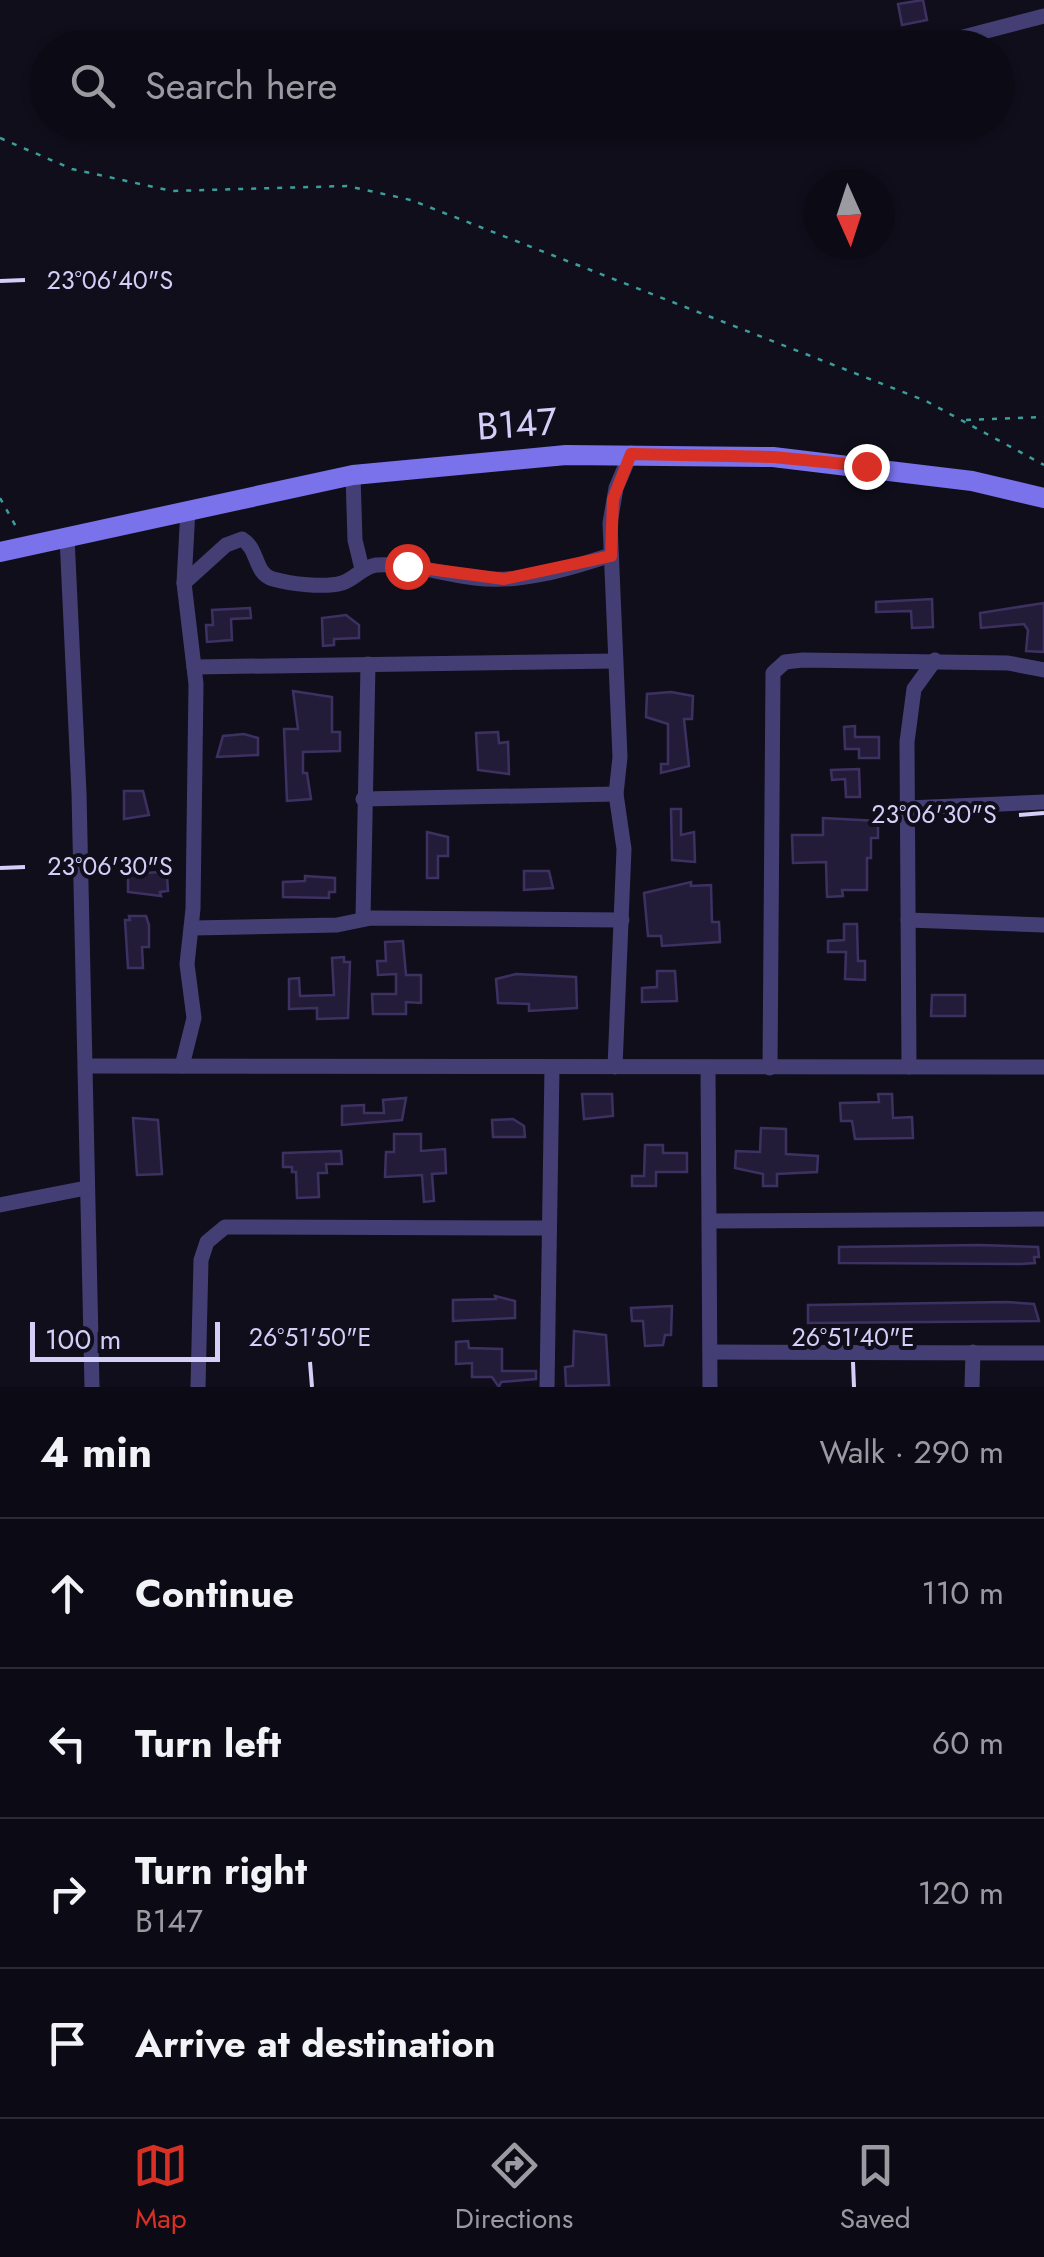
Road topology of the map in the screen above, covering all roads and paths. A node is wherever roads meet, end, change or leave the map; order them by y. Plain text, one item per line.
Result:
1 (1044, 16) edge
2 (990, 30) edge
3 (0, 138) edge
4 (1044, 417) edge
5 (962, 420) junction
6 (631, 454) junction
7 (1044, 465) edge
8 (353, 475) junction
9 (0, 498) edge
10 (1044, 498) edge
11 (188, 509) junction
12 (67, 537) junction
13 (28, 546) junction
14 (0, 552) edge
15 (611, 556) junction
16 (362, 569) junction
17 (184, 583) junction
18 (935, 660) junction
19 (615, 661) junction
20 (368, 664) junction
21 (194, 667) junction
22 (1044, 670) edge
23 (616, 794) junction
24 (364, 800) junction
25 (1044, 802) edge
26 (908, 808) junction
27 (363, 919) junction
28 (622, 920) junction
29 (908, 920) junction
30 (1044, 925) edge
31 (192, 928) junction
32 (87, 1066) junction
33 (182, 1066) junction
34 (552, 1067) junction
35 (615, 1067) junction
36 (1044, 1067) edge
37 (708, 1068) junction
38 (770, 1068) junction
39 (909, 1068) junction
40 (86, 1188) junction
41 (0, 1205) edge
42 (1044, 1219) edge
43 (711, 1220) junction
44 (548, 1228) junction
45 (711, 1352) junction
46 (973, 1352) junction
47 (1044, 1354) edge
48 (92, 1387) edge
49 (198, 1387) edge
50 (547, 1387) edge
51 (710, 1387) edge
52 (972, 1387) edge

1 - 2 street
3 - 5 path
4 - 5 path
5 - 7 path
6 - 8 main road, B147 / B147
6 - 10 main road, B147 / B147
6 - 15 street
8 - 11 main road, B147 / B147
8 - 16 street
9 - 13 path
11 - 12 main road, B147 / B147
11 - 17 street
12 - 13 main road, B147 / B147
12 - 32 street
13 - 14 main road, B147 / B147
15 - 16 street
15 - 19 street
16 - 17 street
17 - 21 street
18 - 22 street
18 - 26 street
18 - 38 street
19 - 20 street
19 - 23 street
20 - 21 street
20 - 24 street
21 - 31 street
23 - 24 street
23 - 28 street
24 - 27 street
25 - 26 street
26 - 29 street
27 - 28 street
27 - 31 street
28 - 35 street
29 - 30 street
29 - 39 street
31 - 33 street
32 - 33 street
32 - 40 street
33 - 34 street
34 - 35 street
34 - 44 street
35 - 37 street
36 - 39 street
37 - 38 street
37 - 43 street
38 - 39 street
40 - 41 street
40 - 48 street
42 - 43 street
43 - 45 street
44 - 49 street
44 - 50 street
45 - 46 street
45 - 51 street
46 - 47 street
46 - 52 street

